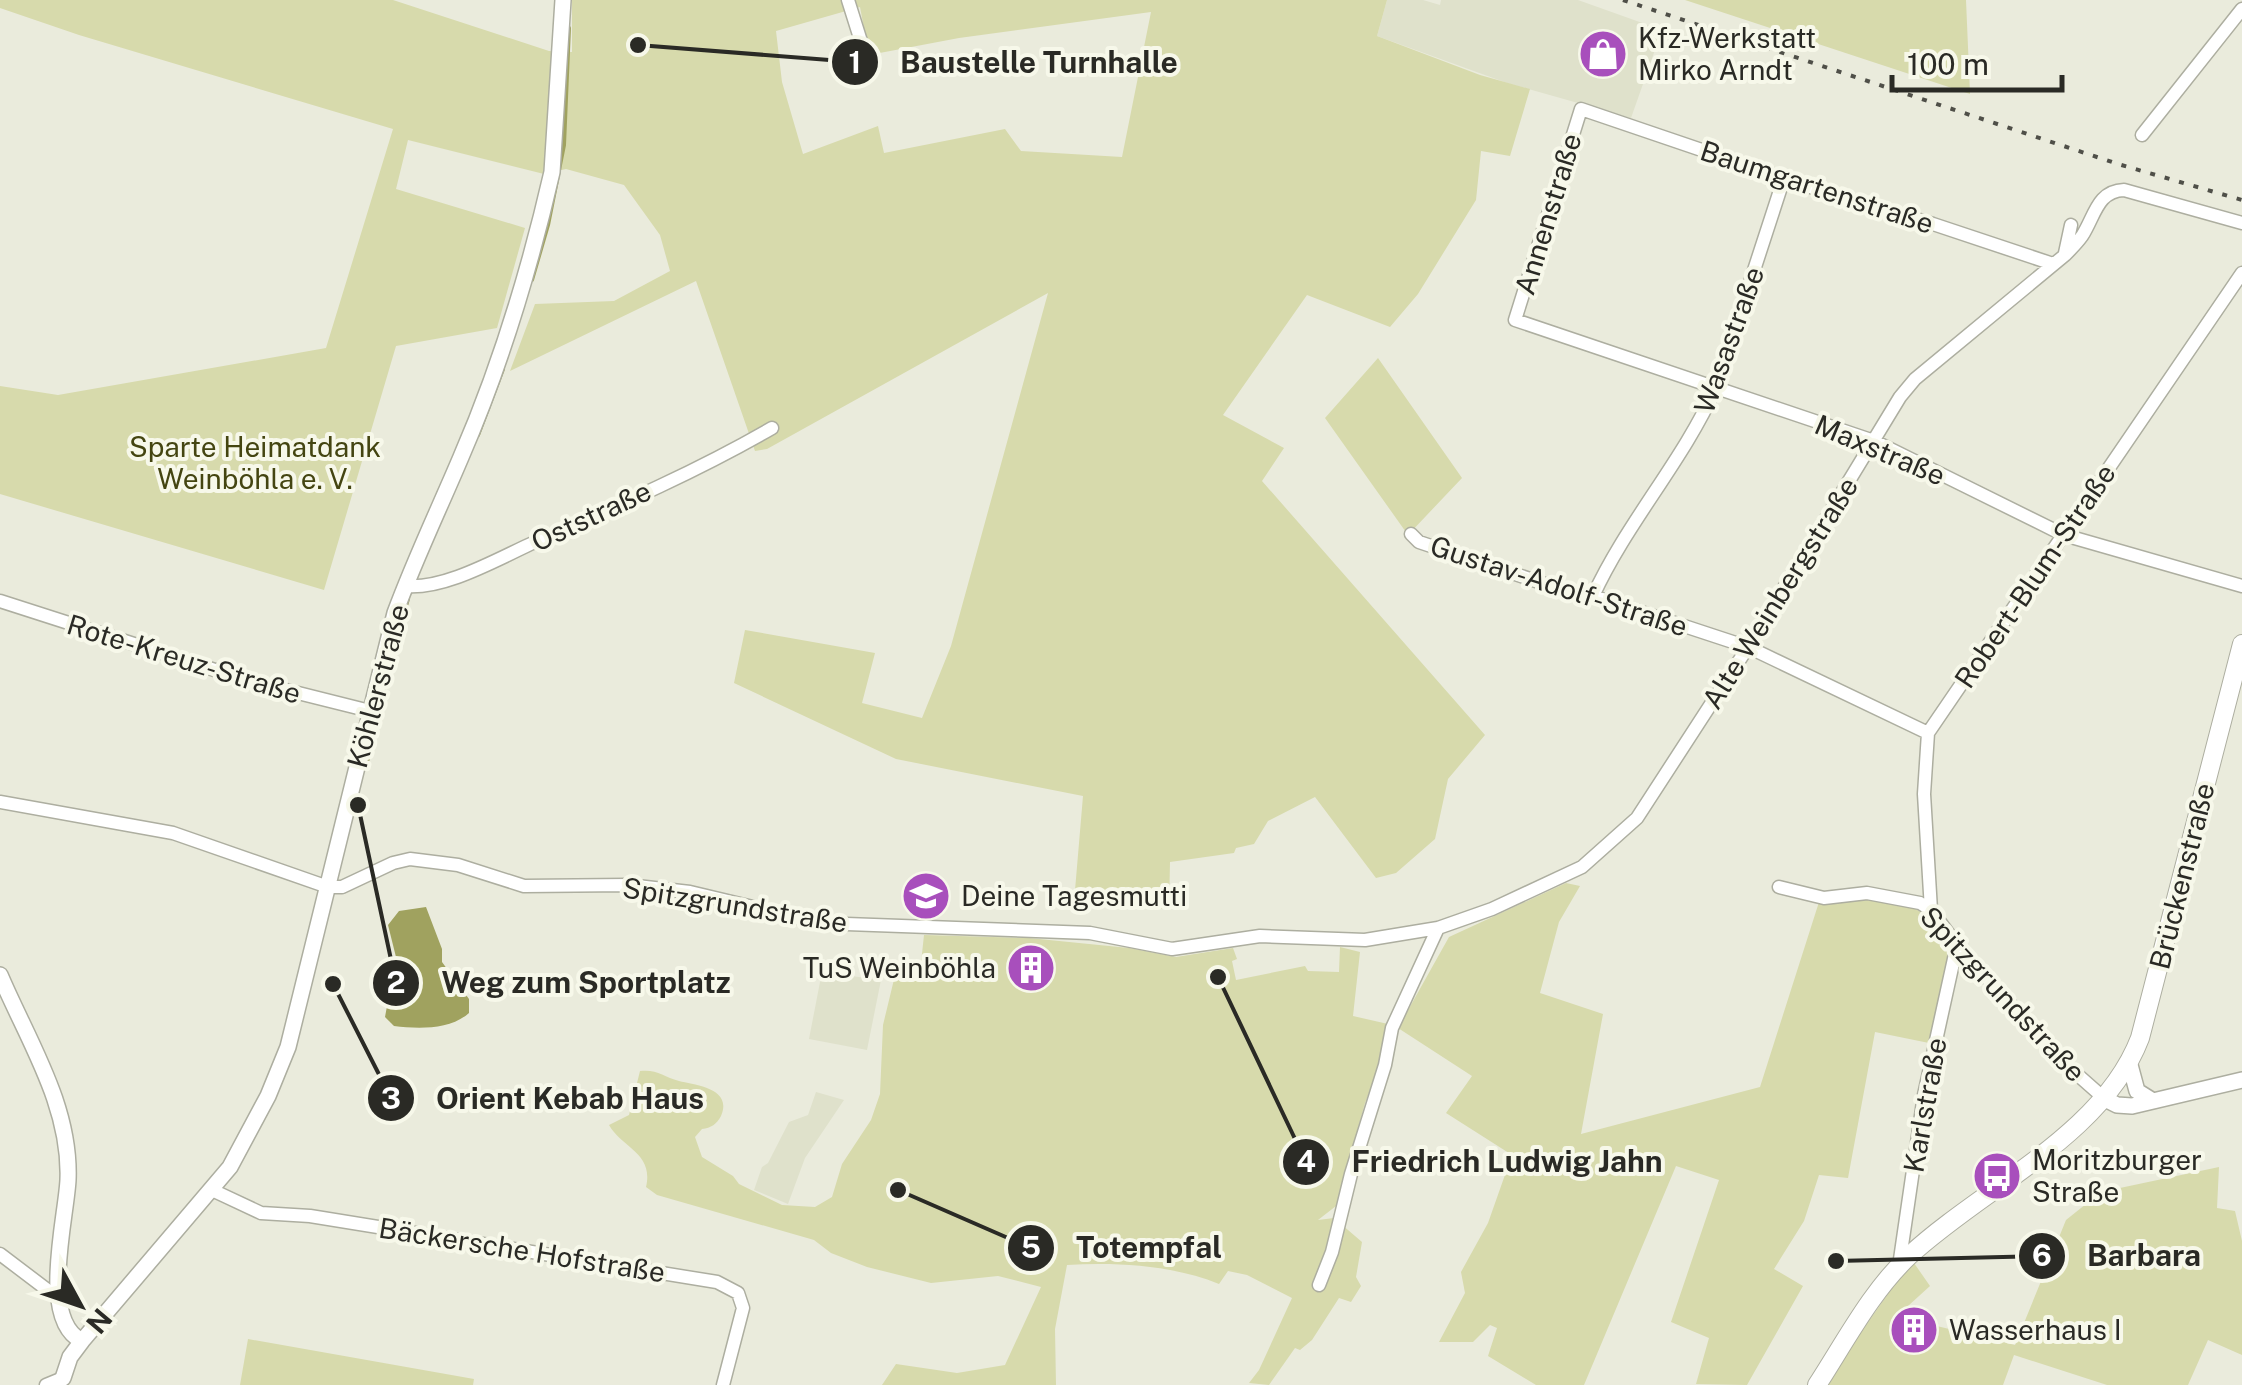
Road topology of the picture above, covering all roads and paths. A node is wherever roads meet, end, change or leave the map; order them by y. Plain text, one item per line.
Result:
1 (562, 0) edge
2 (848, 0) edge
3 (2242, 9) edge
4 (865, 54) dead end
5 (1581, 109) joint
6 (2142, 135) dead end
7 (1784, 178) junction
8 (2242, 223) edge
9 (2071, 225) dead end
10 (2065, 255) junction
11 (2053, 264) junction
12 (2242, 273) edge
13 (1515, 320) joint
14 (1716, 388) junction
15 (772, 428) dead end
16 (1874, 441) junction
17 (1411, 534) dead end
18 (2064, 535) junction
19 (405, 586) junction
20 (2242, 586) edge
21 (1593, 596) junction
22 (0, 601) edge
23 (2242, 644) edge
24 (1748, 647) junction
25 (370, 711) junction
26 (1928, 733) junction
27 (0, 802) edge
28 (1637, 818) joint
29 (1779, 887) dead end
30 (328, 888) junction
31 (1931, 910) junction
32 (1438, 928) junction
33 (1957, 945) junction
34 (0, 975) edge
35 (2130, 1065) junction
36 (2242, 1080) edge
37 (2105, 1099) junction
38 (2154, 1102) junction
39 (212, 1190) junction
40 (0, 1254) edge
41 (1899, 1266) junction
42 (1319, 1285) dead end
43 (58, 1298) junction
44 (82, 1341) junction
45 (63, 1378) joint
46 (46, 1385) edge
47 (723, 1385) edge
48 (1817, 1385) edge

1 - 19 street, Köhlerstraße
2 - 4 street
3 - 6 street
5 - 7 street, Baumgartenstraße
5 - 13 street, Annenstraße
7 - 11 street, Baumgartenstraße
7 - 14 street, Wasastraße
8 - 10 street, Alte Weinbergstraße
9 - 10 street
10 - 11 street, Alte Weinbergstraße
11 - 16 street, Alte Weinbergstraße
12 - 18 street, Robert-Blum-Straße
13 - 14 street, Maxstraße
14 - 16 street, Maxstraße
14 - 21 street, Wasastraße
15 - 19 street, Oststraße
16 - 18 street, Maxstraße
16 - 24 street, Alte Weinbergstraße
17 - 21 street, Gustav-Adolf-Straße
18 - 20 street, Maxstraße
18 - 26 street, Robert-Blum-Straße
19 - 25 street, Köhlerstraße
21 - 24 street, Gustav-Adolf-Straße
22 - 25 street, Rote-Kreuz-Straße
23 - 35 main road, Brückenstraße
24 - 26 street, Gustav-Adolf-Straße
24 - 28 street, Alte Weinbergstraße
25 - 30 street, Köhlerstraße
26 - 31 street
27 - 30 street
28 - 32 street, Spitzgrundstraße
29 - 31 street, Spitzgrundstraße
30 - 32 street, Spitzgrundstraße
30 - 39 street, Köhlerstraße
31 - 33 street, Spitzgrundstraße
32 - 42 street
33 - 37 street, Spitzgrundstraße
33 - 41 street, Karlstraße
34 - 43 street
35 - 37 main road, Brückenstraße
35 - 38 street
36 - 38 street
37 - 38 street
37 - 41 main road
39 - 44 street, Köhlerstraße
39 - 47 street, Bäckersche Hofstraße
40 - 43 street
41 - 48 main road
43 - 44 street
44 - 45 street, Köhlerstraße
45 - 46 street

